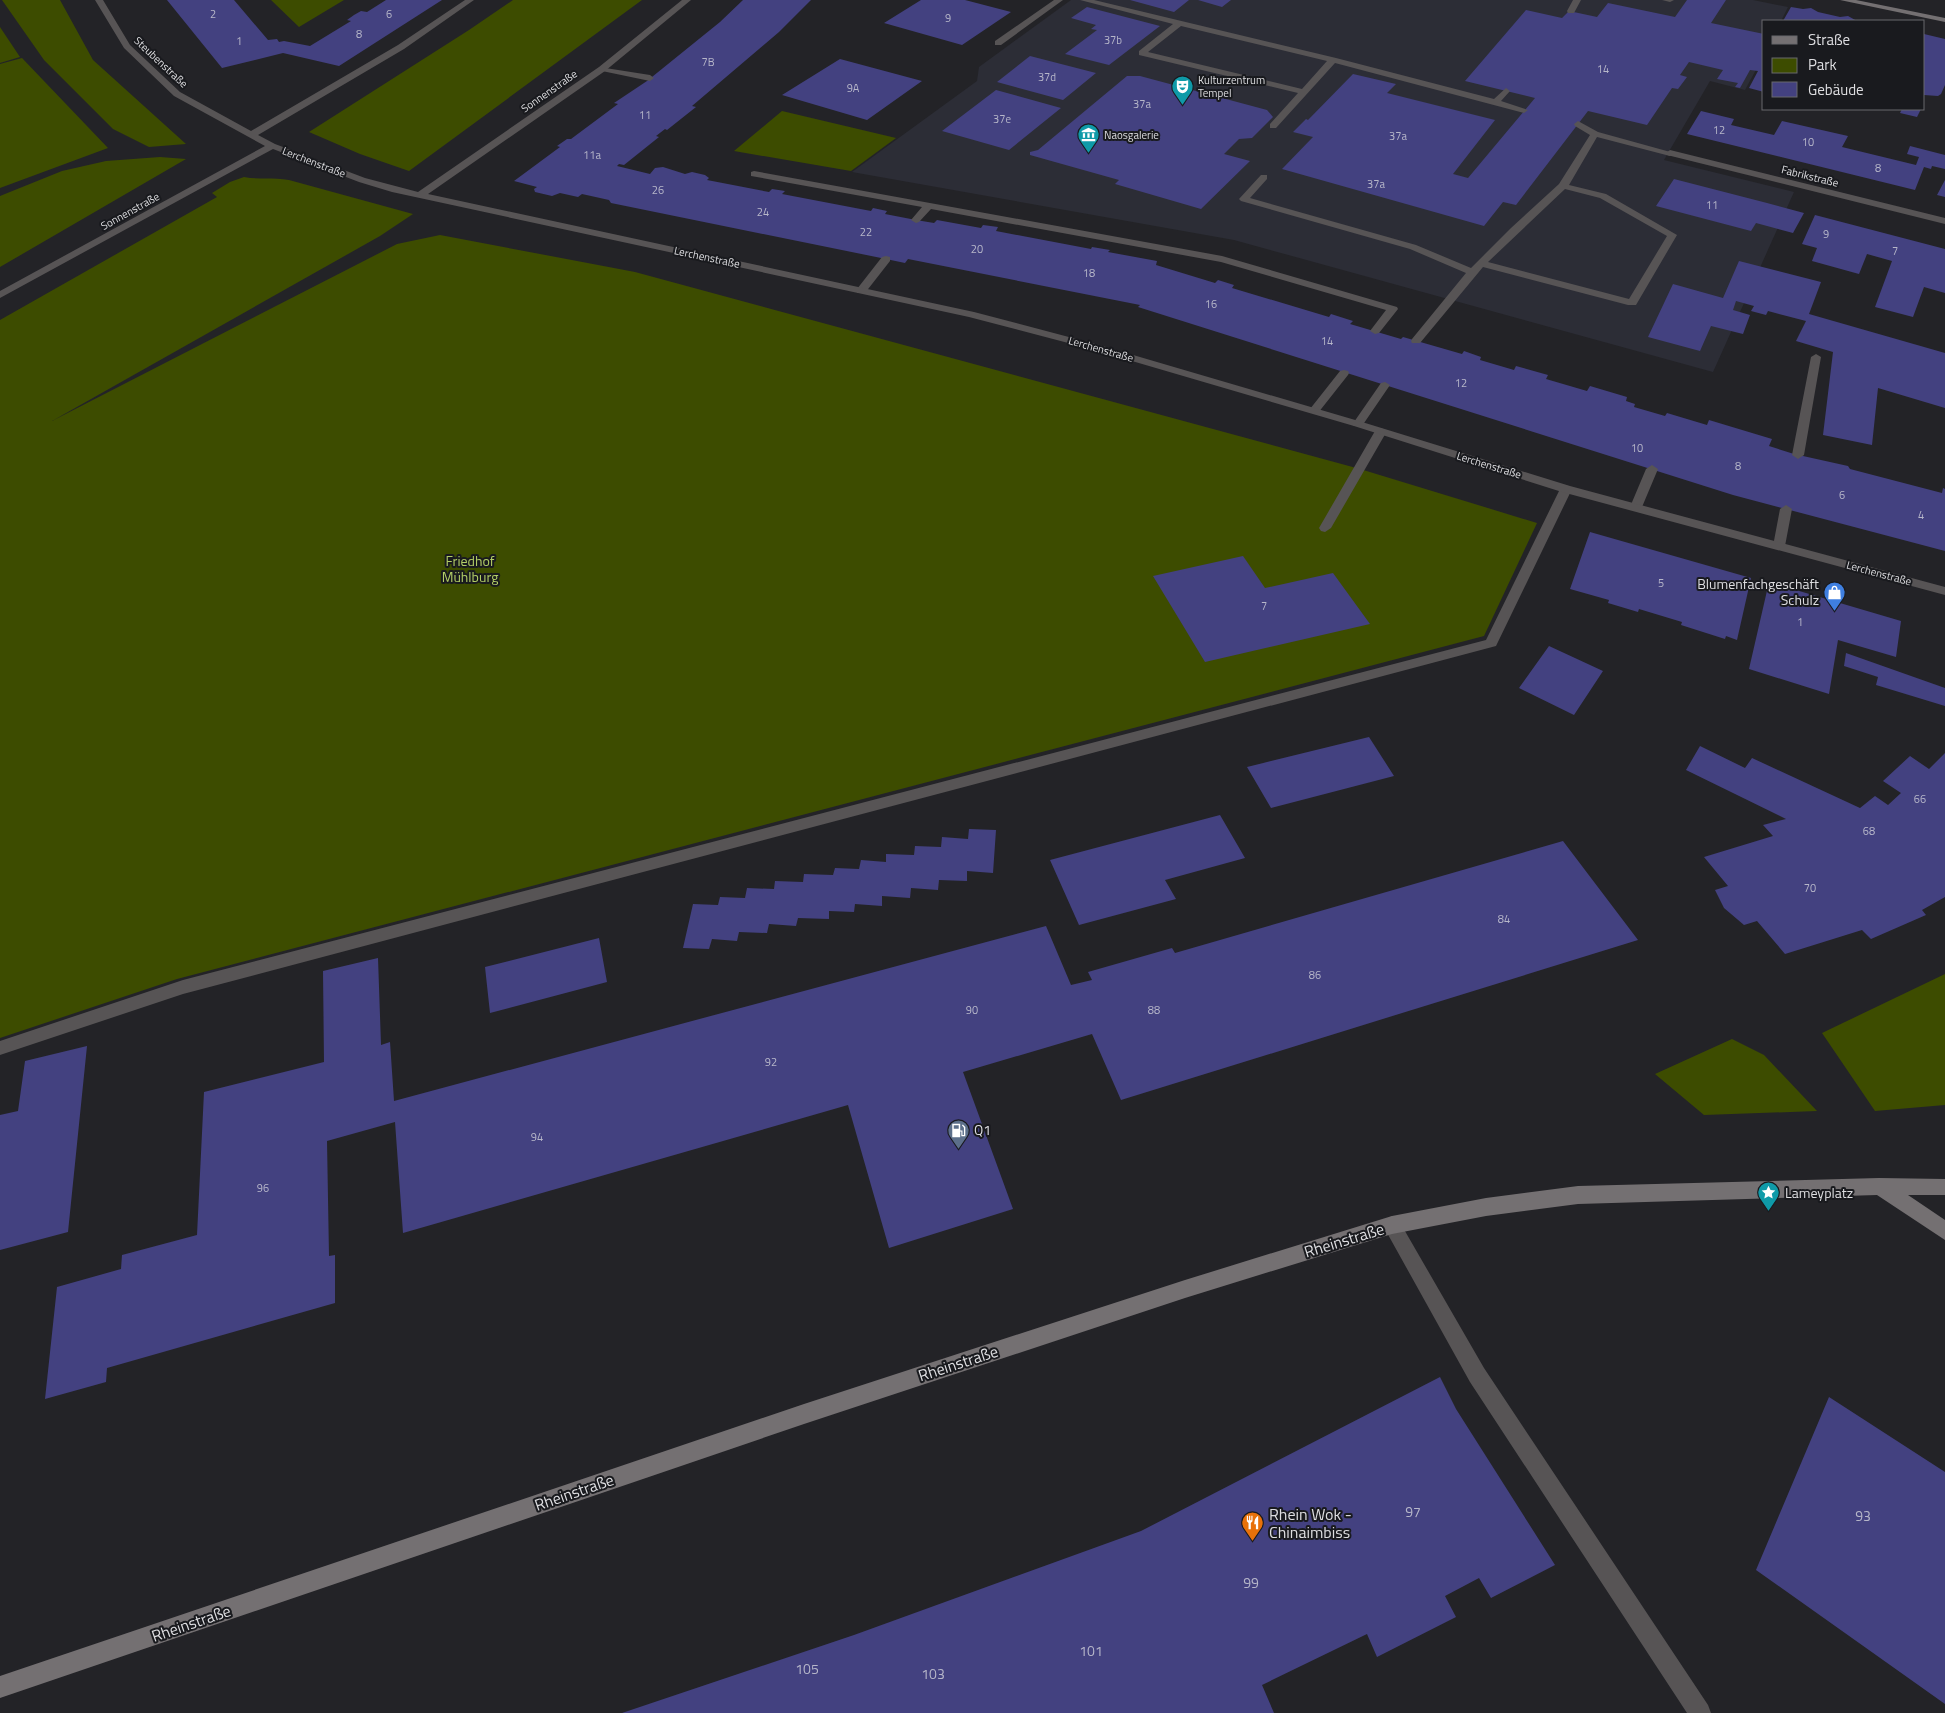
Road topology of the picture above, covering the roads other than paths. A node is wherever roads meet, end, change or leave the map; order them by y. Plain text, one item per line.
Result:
1 (100, 0) edge
2 (470, 0) edge
3 (687, 0) edge
4 (1060, 0) edge
5 (1084, 0) edge
6 (1578, 0) edge
7 (1666, 0) edge
8 (1670, 0) edge
9 (1844, 0) edge
10 (1571, 11) dead end
11 (1945, 20) edge
12 (1179, 23) junction
13 (998, 43) dead end
14 (1333, 60) junction
15 (602, 70) junction
16 (1444, 76) dead end
17 (650, 78) dead end
18 (1436, 88) junction
19 (1506, 91) dead end
20 (1303, 92) junction
21 (1495, 103) junction
22 (1524, 110) dead end
23 (1578, 124) dead end
24 (1273, 126) dead end
25 (1595, 134) junction
26 (252, 135) junction
27 (272, 146) junction
28 (754, 174) dead end
29 (1264, 177) dead end
30 (1563, 186) junction
31 (420, 195) junction
32 (928, 206) junction
33 (916, 220) dead end
34 (1945, 221) edge
35 (886, 259) dead end
36 (1482, 263) junction
37 (1472, 272) junction
38 (861, 290) junction
39 (0, 295) edge
40 (1375, 331) dead end
41 (1416, 341) dead end
42 (1816, 358) dead end
43 (1344, 372) dead end
44 (1385, 385) dead end
45 (1314, 411) junction
46 (1358, 424) junction
47 (1381, 431) junction
48 (1798, 455) dead end
49 (1652, 469) dead end
50 (1566, 489) junction
51 (1636, 508) junction
52 (1786, 509) dead end
53 (1325, 528) dead end
54 (1780, 546) junction
55 (1945, 591) edge
56 (0, 1048) edge
57 (1879, 1186) junction
58 (1945, 1187) edge
59 (1392, 1225) junction
60 (1945, 1231) edge
61 (0, 1688) edge
62 (1700, 1713) edge

1 - 26 street, Steubenstraße
2 - 26 street
3 - 15 street, Sonnenstraße
4 - 13 street
5 - 12 street
6 - 10 street
7 - 8 street
9 - 11 street
12 - 14 street
12 - 20 street
14 - 18 street
14 - 20 street
15 - 17 street
15 - 31 street, Sonnenstraße
16 - 18 street
18 - 21 street
19 - 21 street
20 - 24 street
21 - 22 street
23 - 25 street, Fabrikstraße
25 - 30 street
25 - 34 street, Fabrikstraße
26 - 27 street, Lerchenstraße
27 - 31 street, Lerchenstraße
27 - 39 street, Sonnenstraße
28 - 32 street
29 - 37 street
30 - 36 street
30 - 36 street
31 - 38 street, Lerchenstraße
32 - 33 street
32 - 40 street
35 - 38 street
36 - 37 street
37 - 41 street
38 - 45 street, Lerchenstraße
42 - 48 street
43 - 45 street
44 - 46 street
45 - 46 street, Lerchenstraße
46 - 47 street, Lerchenstraße
47 - 50 street, Lerchenstraße
47 - 53 street
49 - 51 street
50 - 51 street, Lerchenstraße
50 - 56 street
51 - 54 street, Lerchenstraße
52 - 54 street
54 - 55 street, Lerchenstraße
57 - 58 street, Rheinstraße
57 - 59 street, Rheinstraße
57 - 60 street
59 - 61 street, Rheinstraße
59 - 62 street

